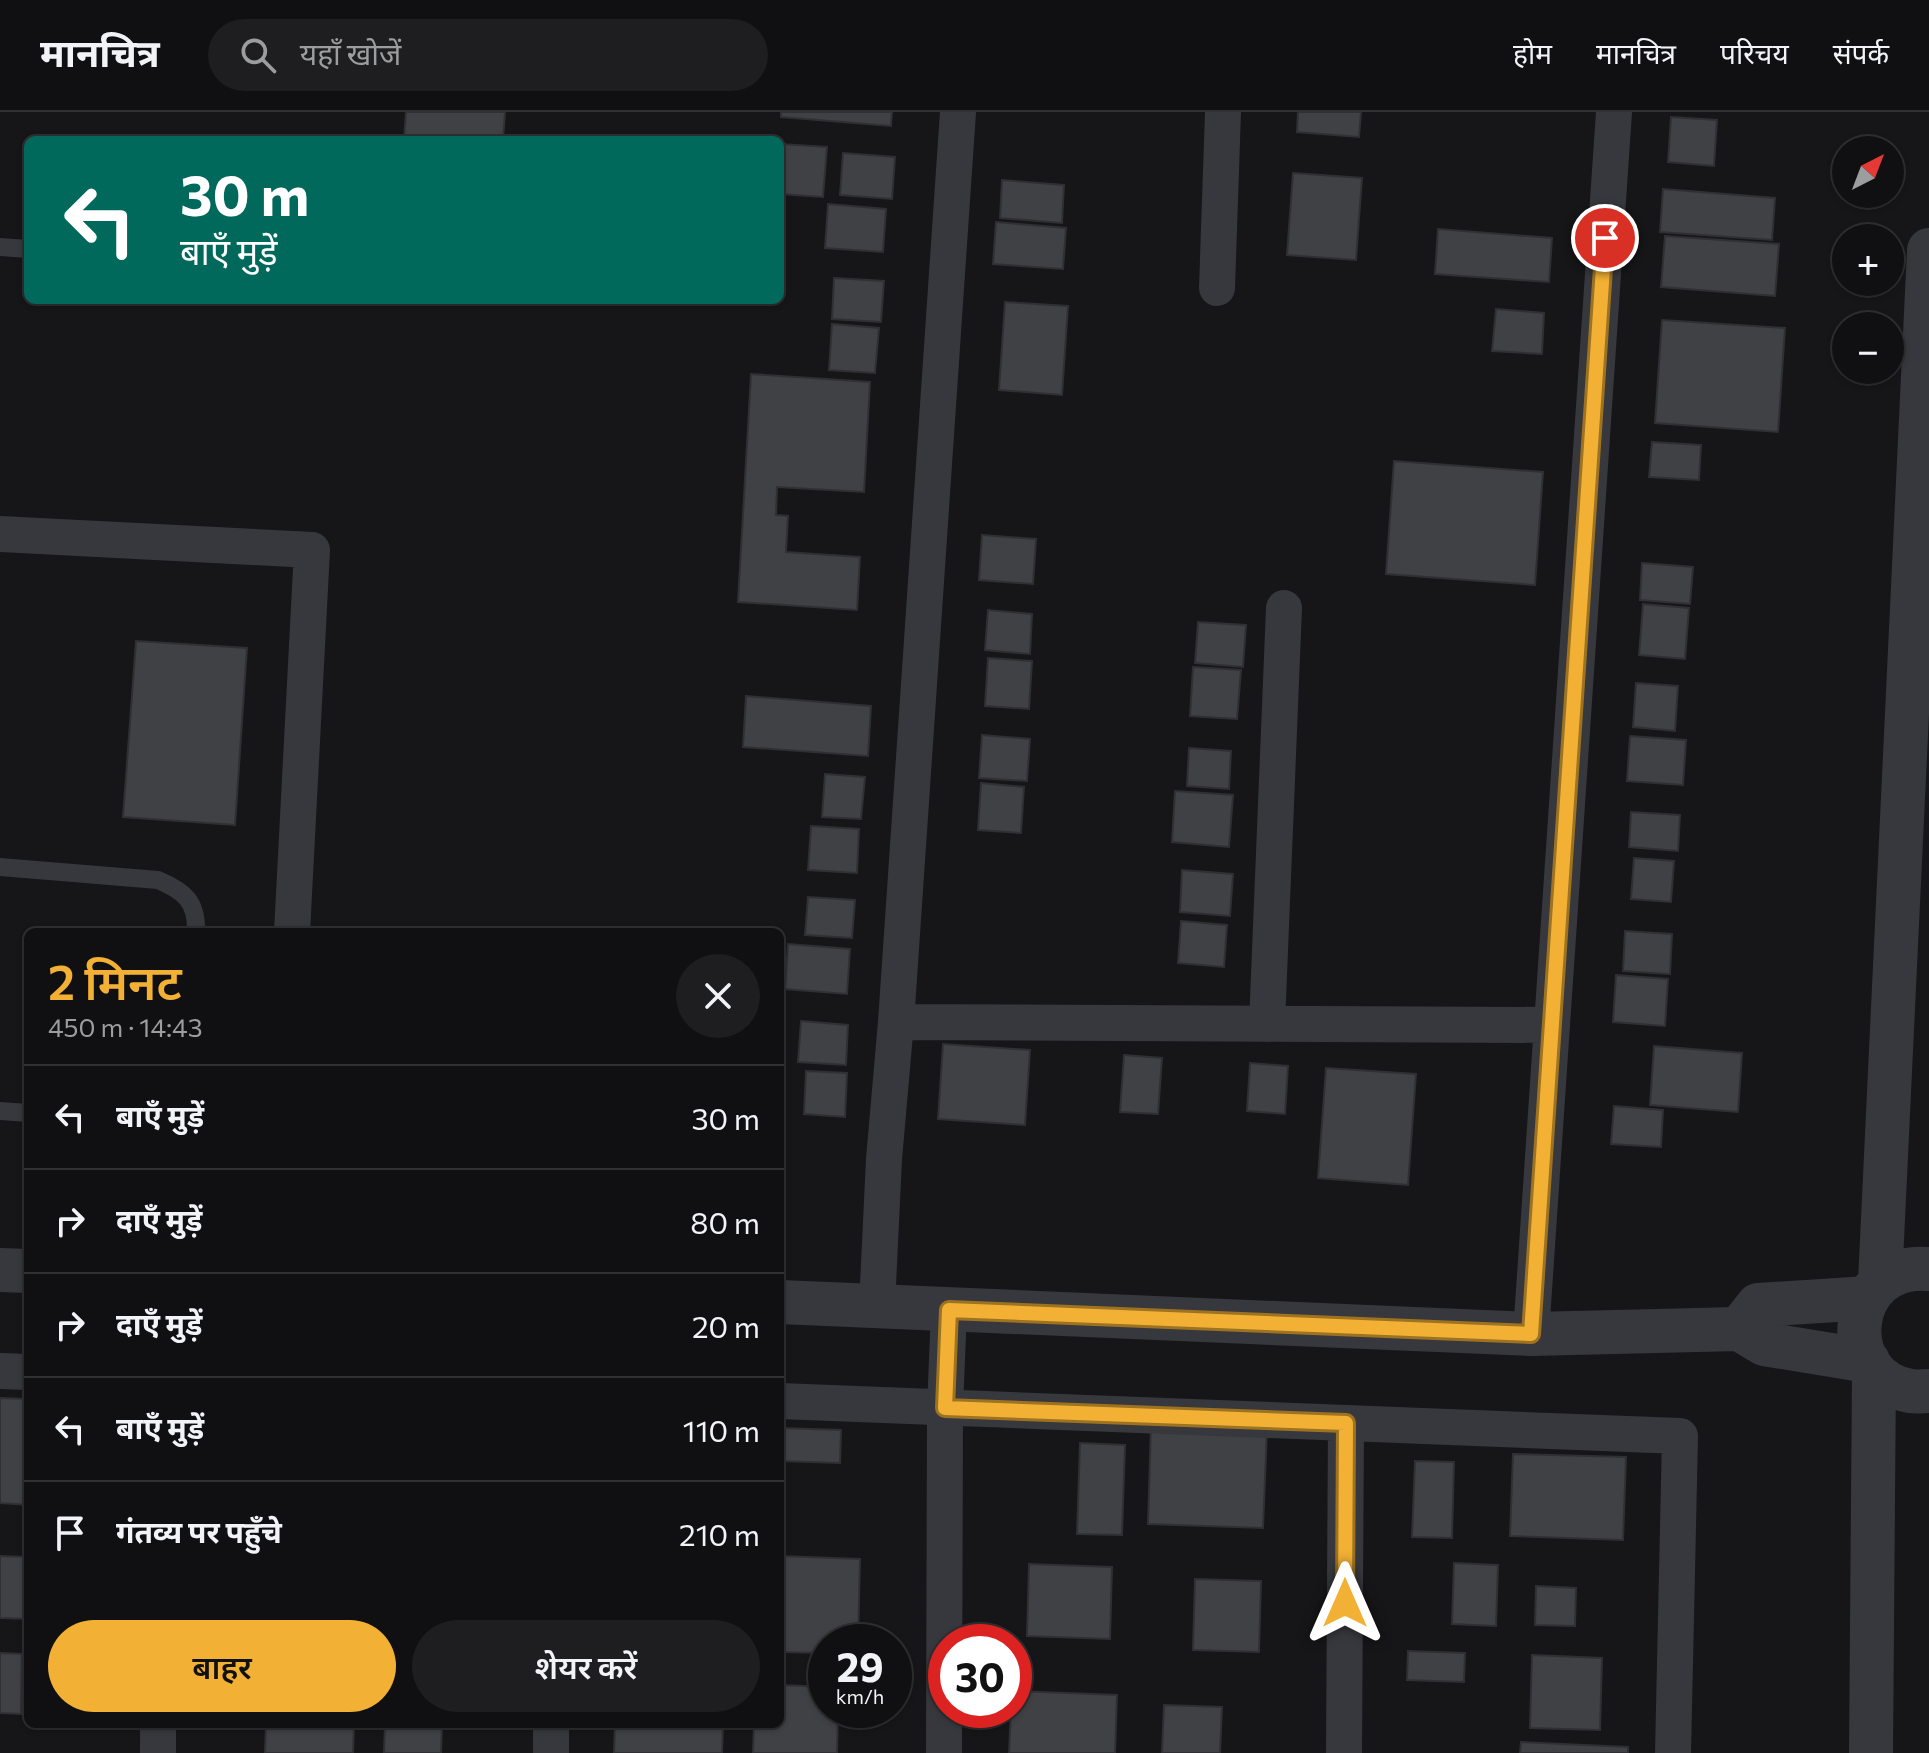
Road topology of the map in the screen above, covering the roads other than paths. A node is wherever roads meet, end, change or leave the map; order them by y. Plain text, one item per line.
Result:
1 (958, 112) edge
2 (1223, 112) edge
3 (1614, 112) edge
4 (0, 247) edge
5 (24, 249) edge
6 (1929, 250) edge
7 (1217, 288) dead end
8 (0, 534) edge
9 (1284, 608) dead end
10 (0, 867) edge
11 (196, 928) edge
12 (292, 928) edge
13 (896, 1022) junction
14 (1267, 1024) junction
15 (1552, 1025) junction
16 (0, 1111) edge
17 (24, 1113) edge
18 (1929, 1269) edge
19 (0, 1270) edge
20 (24, 1271) edge
21 (1874, 1290) junction
22 (784, 1302) edge
23 (877, 1306) junction
24 (949, 1310) junction
25 (1739, 1329) junction
26 (1531, 1334) junction
27 (1871, 1366) junction
28 (0, 1371) edge
29 (24, 1372) edge
30 (1929, 1391) edge
31 (784, 1401) edge
32 (945, 1408) junction
33 (1346, 1423) junction
34 (158, 1728) edge
35 (551, 1728) edge
36 (158, 1753) edge
37 (551, 1753) edge
38 (944, 1753) edge
39 (1344, 1753) edge
40 (1673, 1753) edge
41 (1871, 1753) edge

1 - 13 street
2 - 7 street
3 - 15 street
4 - 5 lane
6 - 21 street
8 - 12 street
9 - 14 street
10 - 11 lane
13 - 14 street
13 - 23 street
14 - 15 street
15 - 26 street
16 - 17 lane
18 - 21 street
19 - 20 street
21 - 25 street
21 - 27 street
22 - 23 street
23 - 24 street
24 - 26 street
24 - 32 street
25 - 26 street
25 - 27 street
27 - 30 street
27 - 41 street
28 - 29 street
31 - 32 street
32 - 33 street
32 - 38 street
33 - 39 street
33 - 40 street
34 - 36 street
35 - 37 street

